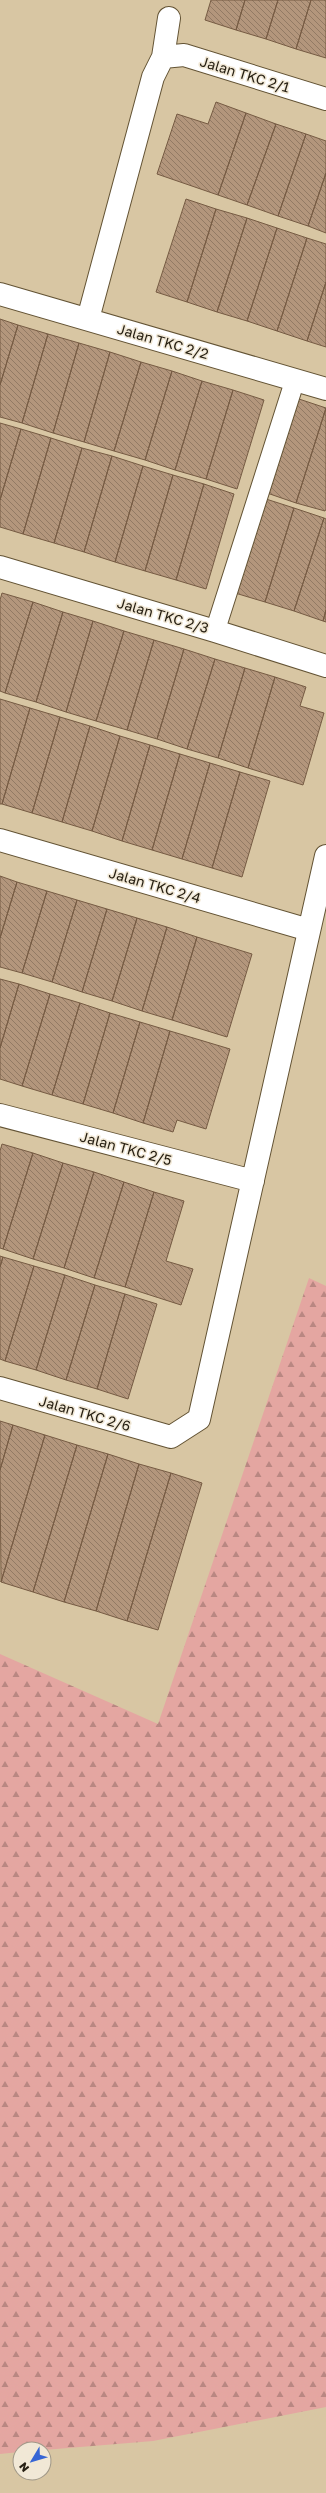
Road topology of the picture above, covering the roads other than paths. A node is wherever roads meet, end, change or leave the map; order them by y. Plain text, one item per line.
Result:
1 (169, 18) dead end
2 (163, 57) junction
3 (326, 99) edge
4 (0, 294) edge
5 (88, 319) junction
6 (295, 380) junction
7 (326, 389) edge
8 (0, 567) edge
9 (215, 631) junction
10 (326, 666) edge
11 (0, 840) edge
12 (326, 856) edge
13 (309, 930) junction
14 (0, 1116) edge
15 (253, 1181) junction
16 (0, 1388) edge

1 - 2 street
2 - 3 street, Jalan TKC 2/1
2 - 5 street
4 - 5 street, Jalan TKC 2/2
5 - 6 street, Jalan TKC 2/2
6 - 7 street, Jalan TKC 2/2
6 - 9 lane
8 - 9 street, Jalan TKC 2/3
9 - 10 street, Jalan TKC 2/3
11 - 13 street, Jalan TKC 2/4
12 - 13 street
13 - 15 street
14 - 15 street, Jalan TKC 2/5
15 - 16 street, Jalan TKC 2/6

